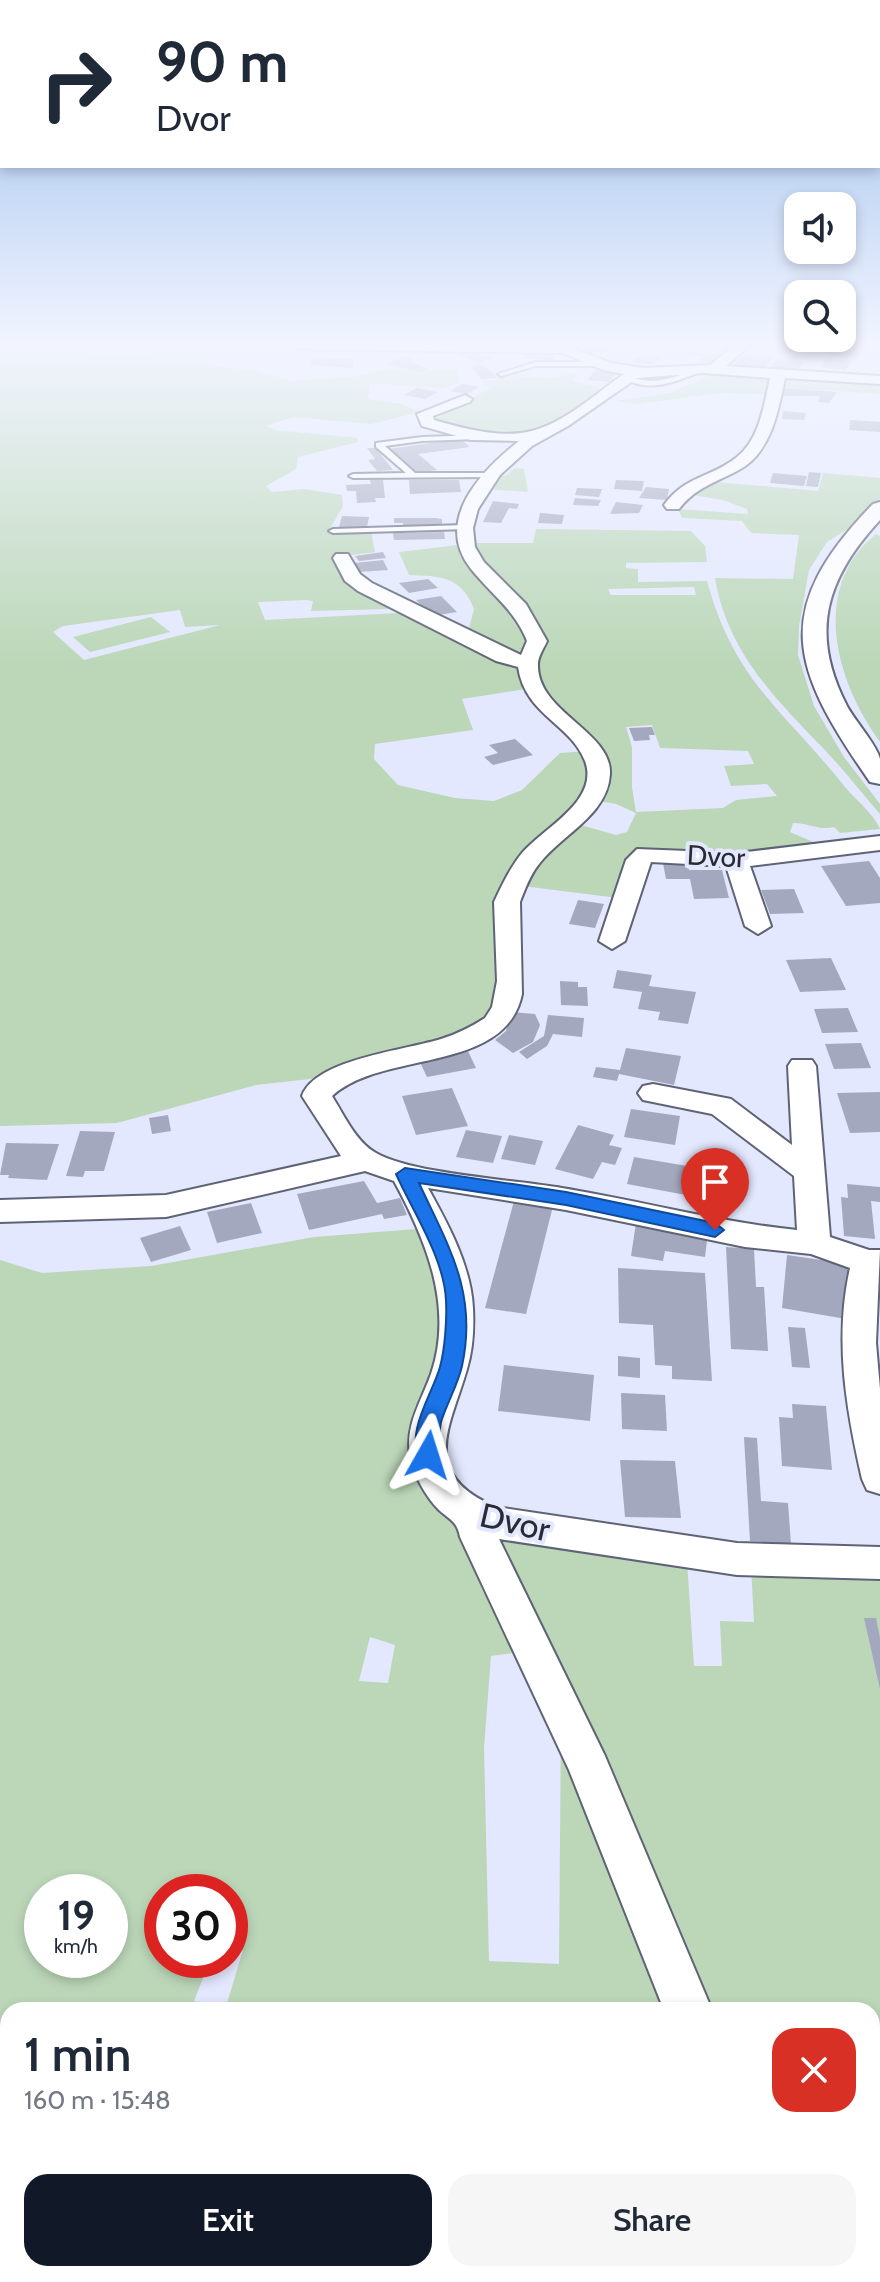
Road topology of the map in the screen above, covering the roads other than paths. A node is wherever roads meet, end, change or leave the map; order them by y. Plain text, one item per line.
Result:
1 (386, 451) edge
2 (518, 451) edge
3 (751, 451) edge
4 (488, 475) junction
5 (353, 476) dead end
6 (414, 476) junction
7 (673, 505) dead end
8 (880, 508) edge
9 (465, 527) junction
10 (333, 531) dead end
11 (342, 558) dead end
12 (528, 663) junction
13 (880, 776) edge
14 (880, 843) edge
15 (736, 860) junction
16 (758, 926) dead end
17 (612, 941) dead end
18 (802, 1066) dead end
19 (653, 1093) dead end
20 (366, 1161) junction
21 (810, 1173) junction
22 (405, 1174) junction
23 (0, 1211) edge
24 (814, 1243) junction
25 (874, 1262) edge
26 (880, 1479) edge
27 (475, 1518) junction
28 (880, 1563) edge
29 (685, 2002) edge

1 - 6 lane
2 - 4 street
3 - 7 street
4 - 6 lane
4 - 9 street
5 - 6 lane
8 - 13 street
9 - 10 lane
9 - 12 street
11 - 12 street
12 - 20 street
14 - 15 street, Dvor
15 - 16 street
15 - 17 street, Dvor
18 - 21 street
19 - 21 street
20 - 22 street
20 - 23 street
21 - 24 street
22 - 24 street
22 - 27 street, Dvor
24 - 25 street
25 - 26 street
27 - 28 street, Dvor
27 - 29 street

